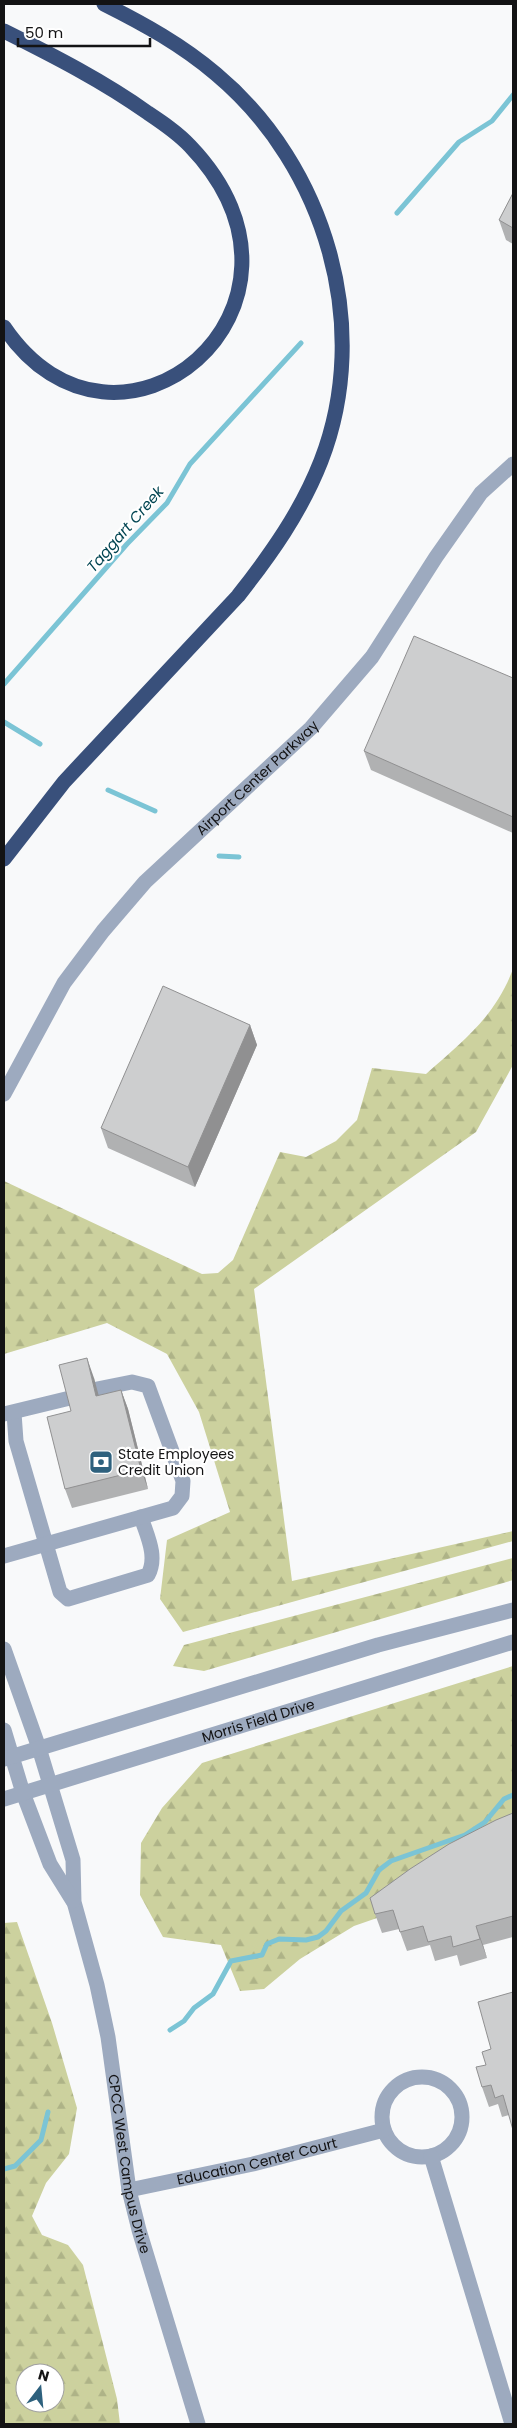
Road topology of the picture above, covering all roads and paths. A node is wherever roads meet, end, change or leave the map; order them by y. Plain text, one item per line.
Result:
1 (104, 4) edge
2 (4, 31) edge
3 (4, 327) edge
4 (513, 464) edge
5 (4, 860) edge
6 (4, 1094) edge
7 (97, 1389) dead end
8 (70, 1398) edge
9 (9, 1414) edge
10 (141, 1517) junction
11 (46, 1544) junction
12 (4, 1556) edge
13 (513, 1610) edge
14 (513, 1642) edge
15 (4, 1649) edge
16 (4, 1730) edge
17 (39, 1748) junction
18 (8, 1758) edge
19 (50, 1784) junction
20 (23, 1793) junction
21 (4, 1799) edge
22 (74, 1902) junction
23 (384, 2130) junction
24 (431, 2156) junction
25 (130, 2190) junction
26 (198, 2424) edge
27 (512, 2424) edge

1 - 5 highway
2 - 3 highway
4 - 6 street, Airport Center Parkway
7 - 10 street
8 - 9 street
9 - 11 street
10 - 11 street
10 - 11 street
11 - 12 street
13 - 17 street
14 - 19 street, Morris Field Drive
15 - 17 street
16 - 18 street
17 - 18 street
17 - 19 street, CPCC West Campus Drive
18 - 20 street
19 - 20 street, Morris Field Drive
19 - 22 street, CPCC West Campus Drive
20 - 21 street, Morris Field Drive
20 - 22 street, CPCC West Campus Drive
22 - 25 street, CPCC West Campus Drive
23 - 24 street
23 - 24 street
23 - 25 street, Education Center Court
24 - 27 street
25 - 26 street, CPCC West Campus Drive

